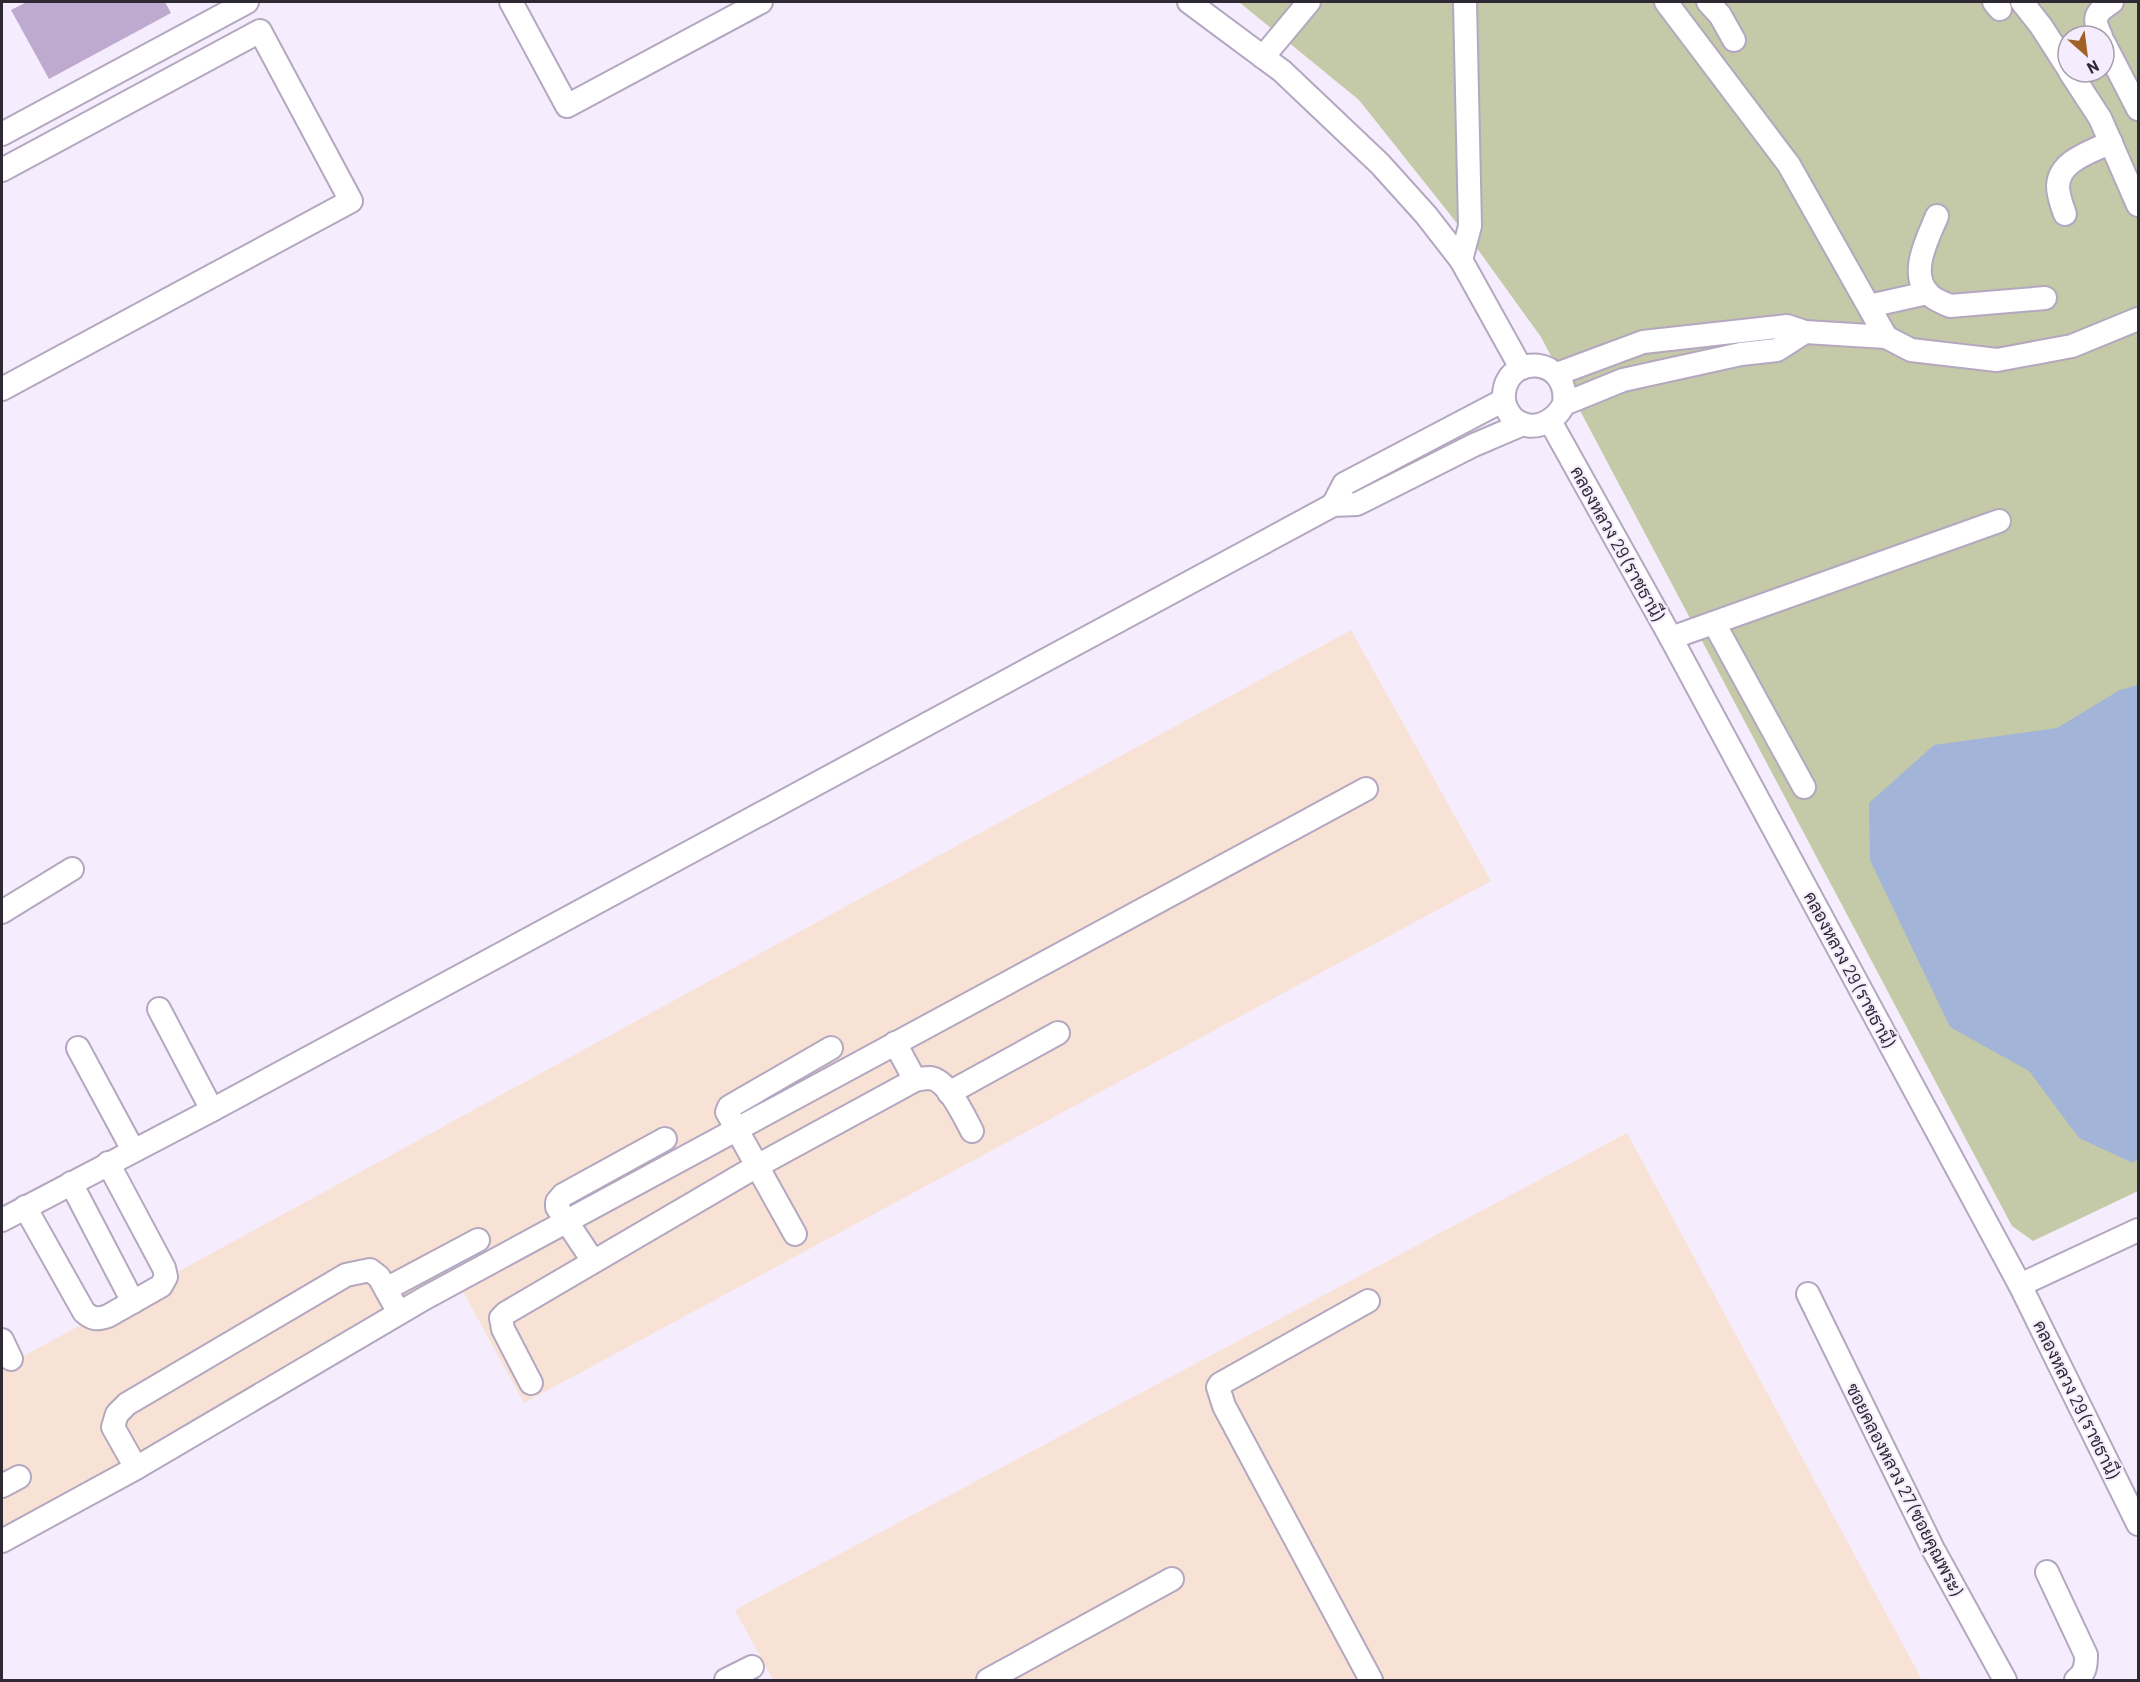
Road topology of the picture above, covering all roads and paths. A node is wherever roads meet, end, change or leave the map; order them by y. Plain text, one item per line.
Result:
1 (247, 2) edge
2 (511, 2) edge
3 (761, 2) edge
4 (1188, 2) edge
5 (1309, 2) edge
6 (1465, 2) edge
7 (1666, 2) edge
8 (1708, 2) edge
9 (2022, 2) edge
10 (2112, 2) edge
11 (2095, 24) edge
12 (1734, 40) dead end
13 (2056, 50) edge
14 (1263, 57) junction
15 (2116, 64) edge
16 (2078, 84) edge
17 (2137, 102) edge
18 (2100, 118) junction
19 (2, 134) edge
20 (2111, 142) junction
21 (2, 170) edge
22 (2139, 205) edge
23 (2065, 214) dead end
24 (1937, 216) dead end
25 (1461, 260) junction
26 (1927, 293) junction
27 (2045, 298) dead end
28 (1869, 306) junction
29 (2139, 319) edge
30 (1805, 332) junction
31 (1886, 337) junction
32 (1521, 368) junction
33 (1557, 374) junction
34 (2, 389) edge
35 (1504, 400) junction
36 (1557, 413) junction
37 (1523, 424) junction
38 (1333, 505) junction
39 (1999, 522) dead end
40 (1714, 623) junction
41 (1671, 638) junction
42 (1804, 787) dead end
43 (1366, 789) dead end
44 (72, 869) dead end
45 (2, 912) edge
46 (159, 1009) dead end
47 (1059, 1033) dead end
48 (895, 1043) junction
49 (78, 1048) dead end
50 (831, 1048) dead end
51 (915, 1080) junction
52 (949, 1093) junction
53 (212, 1110) junction
54 (736, 1130) junction
55 (972, 1131) dead end
56 (665, 1139) dead end
57 (133, 1150) junction
58 (108, 1163) junction
59 (757, 1166) junction
60 (71, 1183) junction
61 (25, 1207) junction
62 (2, 1220) edge
63 (566, 1221) junction
64 (2139, 1230) edge
65 (795, 1234) dead end
66 (478, 1240) dead end
67 (593, 1261) junction
68 (2020, 1285) junction
69 (386, 1289) junction
70 (1808, 1294) dead end
71 (1368, 1301) dead end
72 (133, 1302) junction
73 (399, 1313) junction
74 (531, 1383) dead end
75 (136, 1468) junction
76 (2139, 1524) edge
77 (2, 1541) edge
78 (2048, 1572) dead end
79 (1172, 1579) dead end
80 (752, 1667) dead end
81 (726, 1680) edge
82 (988, 1680) edge
83 (1371, 1680) edge
84 (2005, 1680) edge
85 (2076, 1680) edge

1 - 19 street
2 - 3 street
4 - 14 street
5 - 14 street
6 - 25 street
7 - 28 street
8 - 12 street
9 - 13 street
10 - 11 street
14 - 25 street
15 - 17 street
16 - 18 street
17 - 18 street
18 - 20 street
20 - 22 street
20 - 23 street
21 - 34 street
24 - 26 street
25 - 32 street
26 - 27 street
26 - 28 street
28 - 31 street
29 - 31 street
30 - 31 street
30 - 33 street
30 - 36 street
32 - 33 street
32 - 35 street
33 - 36 street
35 - 37 street
35 - 38 street
36 - 37 street
36 - 41 street, คลองหลวง 29 (ราชธานี)
37 - 38 street
38 - 53 street
39 - 40 street
40 - 41 street
40 - 42 street
41 - 68 street, คลองหลวง 29 (ราชธานี)
43 - 48 street
44 - 45 street
46 - 53 street
47 - 52 street
48 - 51 street
48 - 54 street
49 - 57 street
50 - 54 street
51 - 52 street
51 - 59 street
52 - 55 street
53 - 57 street
54 - 59 street
54 - 63 street
56 - 63 street
57 - 58 street
58 - 60 street
58 - 72 street
59 - 65 street
59 - 67 street
60 - 61 street
60 - 72 street
61 - 62 street
61 - 72 street
63 - 67 street
63 - 73 street
64 - 68 street
66 - 69 street
67 - 74 street
68 - 76 street, คลองหลวง 29 (ราชธานี)
69 - 73 street
69 - 75 street
70 - 84 street, ซอยคลองหลวง 27 (ซอยคุณพระ)
71 - 83 street
73 - 75 street
75 - 77 street
78 - 85 street
79 - 82 street
80 - 81 street

